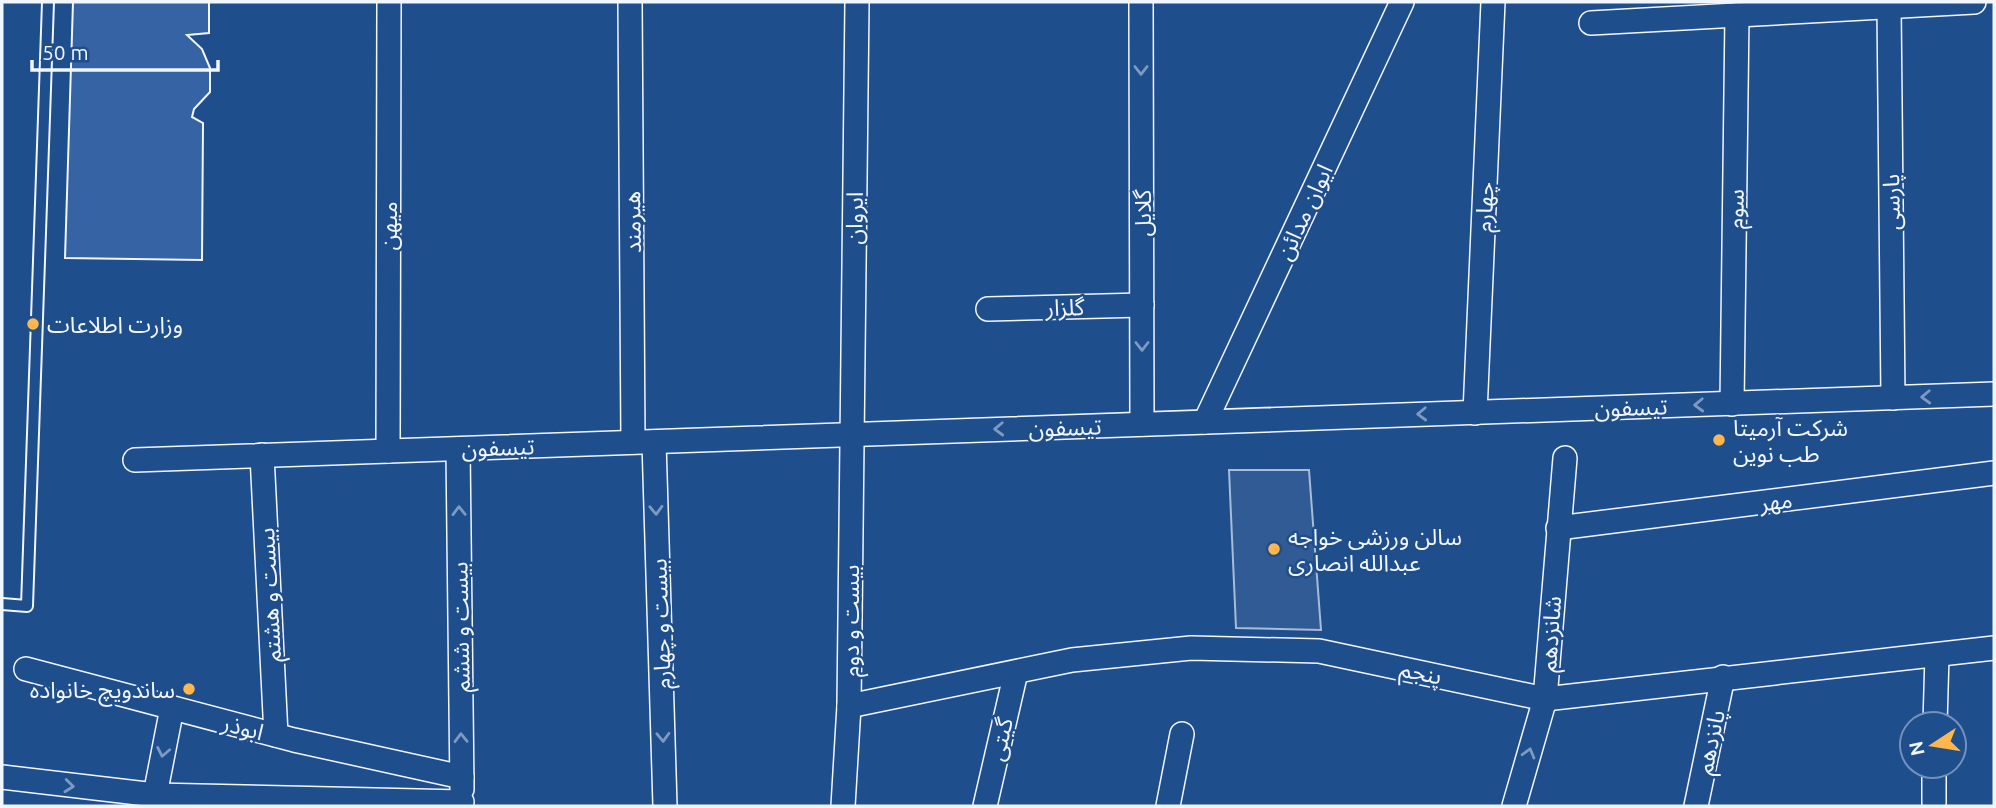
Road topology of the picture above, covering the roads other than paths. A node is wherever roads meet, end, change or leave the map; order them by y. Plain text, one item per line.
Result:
1 (48, 2) edge
2 (389, 2) edge
3 (630, 2) edge
4 (857, 2) edge
5 (1141, 2) edge
6 (1402, 2) edge
7 (1493, 2) edge
8 (1974, 2) edge
9 (1840, 5) edge
10 (1889, 6) junction
11 (1707, 9) edge
12 (1737, 15) junction
13 (1591, 23) dead end
14 (1142, 305) junction
15 (988, 309) dead end
16 (1994, 394) edge
17 (1893, 398) junction
18 (1732, 404) junction
19 (1475, 413) junction
20 (1205, 422) junction
21 (1142, 424) junction
22 (852, 435) junction
23 (644, 442) junction
24 (458, 449) junction
25 (388, 451) junction
26 (261, 455) junction
27 (1565, 458) dead end
28 (135, 460) dead end
29 (1994, 473) edge
30 (1558, 528) junction
31 (2, 604) edge
32 (1994, 648) edge
33 (1937, 655) junction
34 (26, 668) dead end
35 (1016, 672) junction
36 (1723, 677) junction
37 (1545, 699) junction
38 (849, 706) junction
39 (172, 708) junction
40 (1935, 710) edge
41 (1182, 734) dead end
42 (276, 735) junction
43 (2, 776) edge
44 (462, 777) junction
45 (1934, 780) edge
46 (155, 795) junction
47 (1934, 803) dead end
48 (462, 804) edge
49 (665, 806) edge
50 (843, 806) edge
51 (985, 806) edge
52 (1168, 806) edge
53 (1514, 806) edge
54 (1696, 806) edge

1 - 31 lane
2 - 25 street, میهن
3 - 23 street, هیرمند
4 - 22 street, ایروان
5 -> 14 street, گلایل
6 - 20 street, ایوان مدائن
7 - 19 street, چهارم
8 - 10 street
9 - 10 street
9 - 12 street
10 - 17 street, پارسی
11 - 12 street
11 - 13 street
12 - 18 street, سوم
14 - 15 street, گلزار
14 -> 21 street, گلایل
16 -> 17 street, تیسفون
17 - 18 street, تیسفون
18 -> 19 street, تیسفون
19 -> 20 street, تیسفون
20 - 21 street, تیسفون
21 -> 22 street, تیسفون
22 - 23 street, تیسفون
22 - 38 street, بیست و دوم
23 - 24 street, تیسفون
23 -> 49 street, بیست و چهارم
24 - 25 street, تیسفون
44 -> 24 street, بیست و ششم
25 - 26 street, تیسفون
26 - 28 street, تیسفون
26 - 42 street, بیست و هشتم
27 - 30 street, شانزدهم
29 - 30 street, مهر
30 - 37 street, شانزدهم
32 - 33 street, پنجم
33 - 36 street, پنجم
33 - 40 street
34 - 39 street, ابوذر
35 - 37 street, پنجم
35 - 38 street, پنجم
35 - 51 street, گیتی
36 - 37 street, پنجم
36 - 54 street, پانزدهم
53 -> 37 street, شانزدهم
38 - 50 street, بیست و دوم
39 - 42 street, ابوذر
39 -> 46 street
41 - 52 street
42 - 44 street, ابوذر
43 -> 46 street
44 - 48 street, بیست و ششم
45 - 47 street
46 - 48 street

